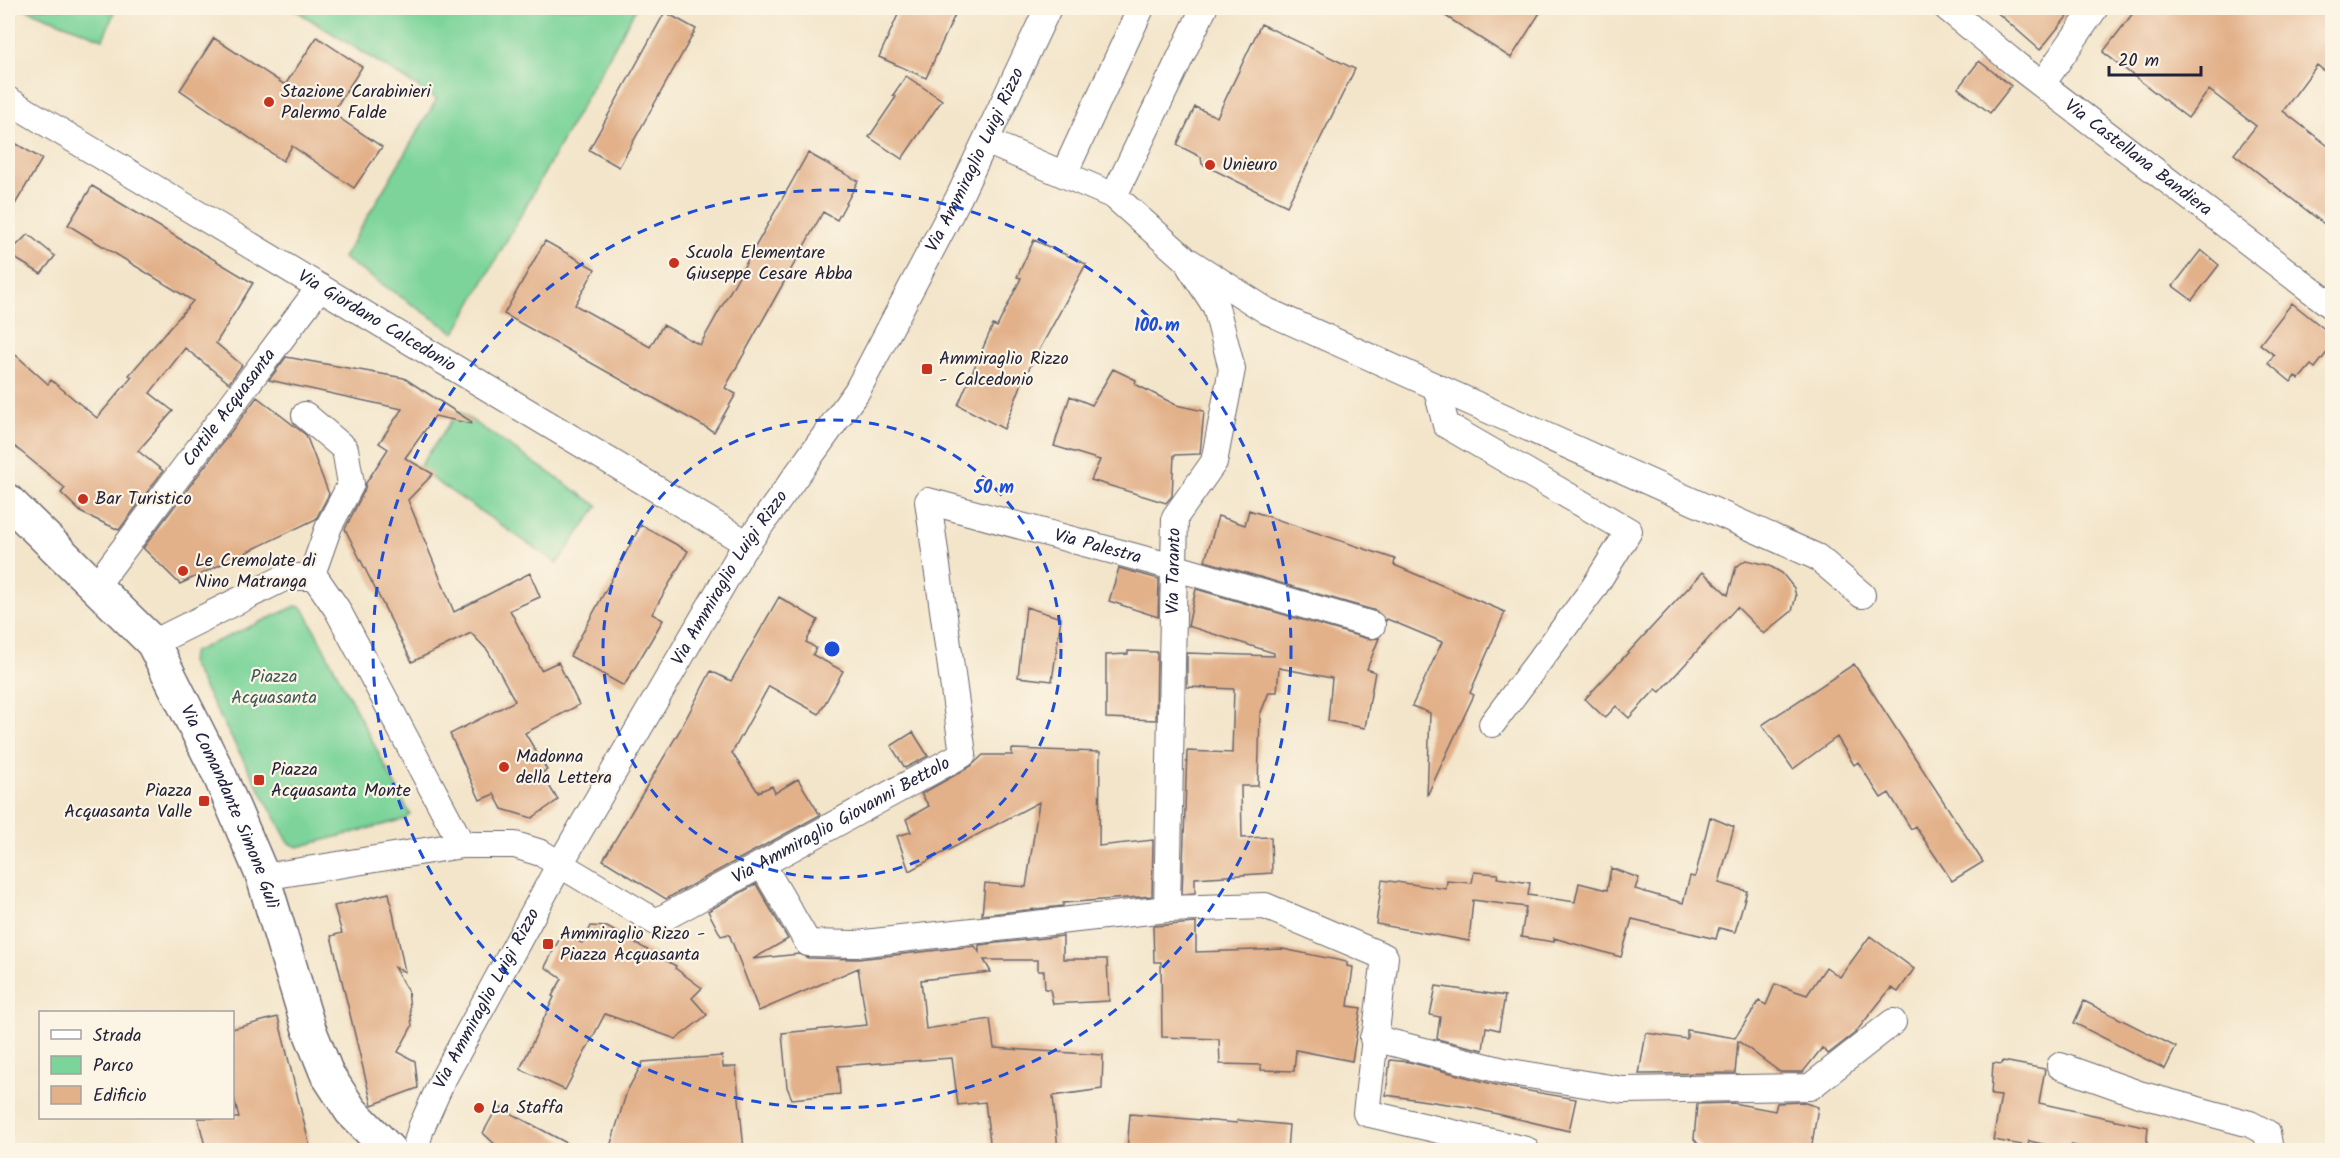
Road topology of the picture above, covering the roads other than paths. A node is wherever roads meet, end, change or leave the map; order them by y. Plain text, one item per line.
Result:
1 (1048, 8) edge
2 (1141, 8) edge
3 (1204, 8) edge
4 (1947, 8) edge
5 (2095, 8) edge
6 (2042, 84) junction
7 (8, 100) edge
8 (986, 141) junction
9 (1064, 174) junction
10 (1114, 196) junction
11 (1185, 259) junction
12 (320, 287) junction
13 (2332, 306) edge
14 (1436, 387) junction
15 (305, 415) dead end
16 (8, 501) edge
17 (928, 501) joint
18 (748, 544) junction
19 (1173, 567) junction
20 (311, 577) junction
21 (95, 587) junction
22 (1862, 595) dead end
23 (1372, 626) dead end
24 (153, 643) junction
25 (1492, 724) dead end
26 (462, 845) junction
27 (560, 864) junction
28 (763, 866) junction
29 (263, 877) junction
30 (1167, 909) junction
31 (1893, 1022) dead end
32 (1373, 1038) junction
33 (2060, 1066) dead end
34 (1431, 1140) edge
35 (389, 1150) edge
36 (415, 1150) edge
37 (1526, 1150) edge
38 (2270, 1150) edge

1 - 8 street, Via Ammiraglio Luigi Rizzo
2 - 9 street
3 - 10 street
4 - 6 street, Via Castellana Bandiera
5 - 6 street
6 - 13 street, Via Castellana Bandiera
7 - 12 street, Via Giordano Calcedonio
8 - 9 street
8 - 18 street, Via Ammiraglio Luigi Rizzo
9 - 10 street
10 - 11 street
11 - 14 street
11 - 19 street, Via Taranto
12 - 18 street, Via Giordano Calcedonio
12 - 21 street, Cortile Acquasanta
14 - 22 street
14 - 25 street
15 - 20 street
16 - 21 main road, Via Comandante Simone Gulì
17 - 19 street, Via Palestra
17 - 28 street, Via Ammiraglio Giovanni Bettolo
18 - 27 street, Via Ammiraglio Luigi Rizzo
19 - 23 street, Via Palestra
19 - 30 street, Via Taranto
20 - 24 street
20 - 26 street
21 - 24 main road, Via Comandante Simone Gulì
24 - 29 main road, Via Comandante Simone Gulì
26 - 27 street
26 - 29 street
27 - 28 street, Via Ammiraglio Giovanni Bettolo
27 - 36 street, Via Ammiraglio Luigi Rizzo
28 - 30 street
29 - 35 main road, Via Comandante Simone Gulì
30 - 32 street
31 - 32 street
32 - 34 street
33 - 38 street
34 - 37 street

